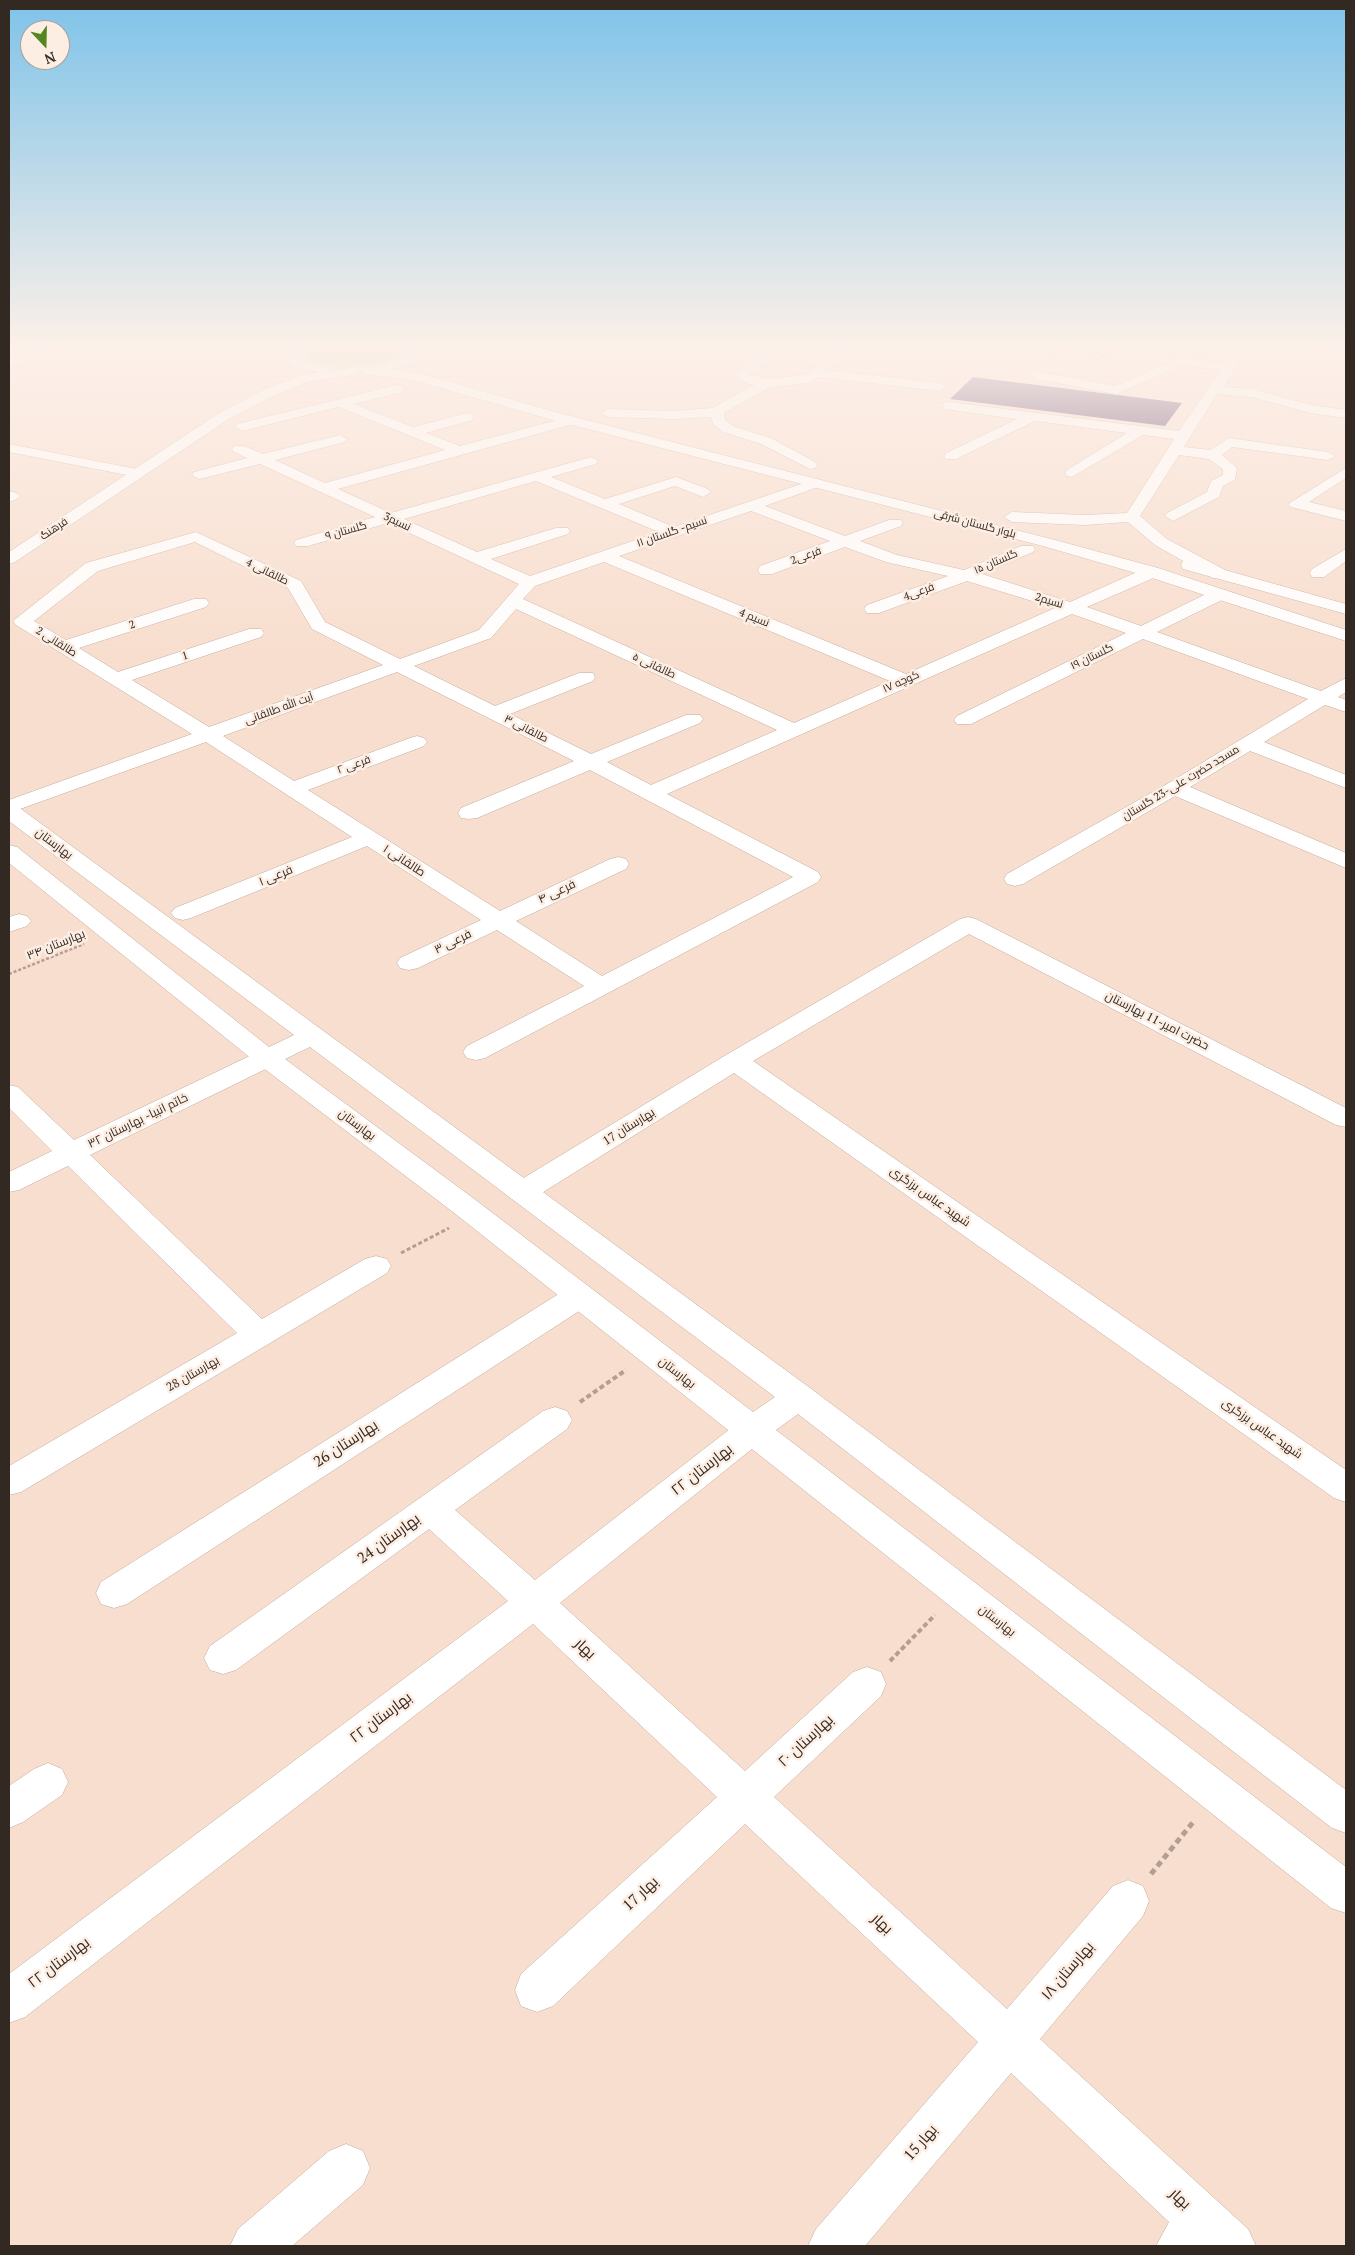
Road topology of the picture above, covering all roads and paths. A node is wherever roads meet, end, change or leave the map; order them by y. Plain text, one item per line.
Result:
1 (31, 452) edge
2 (169, 452) edge
3 (246, 452) edge
4 (284, 452) edge
5 (454, 452) edge
6 (697, 452) edge
7 (760, 452) edge
8 (787, 452) edge
9 (959, 452) edge
10 (1106, 452) edge
11 (1174, 452) edge
12 (1192, 452) edge
13 (1216, 452) edge
14 (1301, 452) edge
15 (1213, 455) junction
16 (951, 456) dead end
17 (1328, 456) dead end
18 (259, 458) junction
19 (591, 461) dead end
20 (810, 465) junction
21 (829, 470) dead end
22 (1346, 472) edge
23 (137, 473) junction
24 (1072, 473) dead end
25 (199, 475) dead end
26 (536, 476) junction
27 (816, 483) junction
28 (323, 488) junction
29 (703, 492) dead end
30 (474, 494) junction
31 (442, 504) junction
32 (604, 504) junction
33 (750, 505) junction
34 (500, 506) dead end
35 (464, 512) dead end
36 (995, 513) dead end
37 (1132, 516) junction
38 (1173, 516) dead end
39 (1346, 516) edge
40 (1012, 517) junction
41 (390, 518) junction
42 (895, 523) dead end
43 (562, 531) dead end
44 (674, 532) junction
45 (1087, 536) dead end
46 (196, 538) joint
47 (845, 541) junction
48 (302, 543) dead end
49 (1027, 549) dead end
50 (1150, 553) dead end
51 (1346, 554) edge
52 (604, 556) junction
53 (476, 558) junction
54 (9, 559) edge
55 (766, 570) dead end
56 (1152, 572) junction
57 (1318, 573) dead end
58 (1220, 574) junction
59 (966, 575) junction
60 (529, 582) junction
61 (1220, 594) junction
62 (515, 602) junction
63 (200, 603) dead end
64 (1073, 608) junction
65 (873, 609) dead end
66 (1346, 609) edge
67 (254, 633) dead end
68 (1139, 633) junction
69 (1346, 636) edge
70 (64, 647) junction
71 (401, 665) junction
72 (586, 677) dead end
73 (116, 679) junction
74 (905, 680) junction
75 (1346, 684) edge
76 (1324, 698) junction
77 (1346, 706) edge
78 (495, 713) junction
79 (693, 719) dead end
80 (964, 720) dead end
81 (793, 730) junction
82 (208, 734) junction
83 (417, 742) dead end
84 (1249, 743) junction
85 (591, 762) junction
86 (1346, 782) edge
87 (290, 788) junction
88 (1174, 788) junction
89 (651, 793) junction
90 (9, 807) edge
91 (9, 811) edge
92 (469, 813) dead end
93 (368, 838) junction
94 (9, 852) edge
95 (1346, 861) edge
96 (618, 864) dead end
97 (1014, 879) dead end
98 (184, 913) dead end
99 (497, 921) junction
100 (110, 933) junction
101 (409, 963) dead end
102 (9, 974) edge
103 (601, 986) junction
104 (312, 1036) junction
105 (476, 1052) dead end
106 (267, 1058) junction
107 (735, 1061) junction
108 (9, 1093) edge
109 (1346, 1119) edge
110 (71, 1154) junction
111 (9, 1184) edge
112 (522, 1192) junction
113 (476, 1214) junction
114 (376, 1266) joint
115 (579, 1296) junction
116 (259, 1335) junction
117 (650, 1352) junction
118 (798, 1396) junction
119 (555, 1420) joint
120 (751, 1431) junction
121 (9, 1482) edge
122 (1346, 1488) edge
123 (430, 1509) junction
124 (959, 1591) junction
125 (114, 1593) dead end
126 (534, 1602) junction
127 (223, 1658) dead end
128 (867, 1684) joint
129 (48, 1782) dead end
130 (1217, 1792) junction
131 (745, 1798) junction
132 (9, 1809) edge
133 (1346, 1814) edge
134 (1346, 1893) edge
135 (1128, 1901) joint
136 (537, 1990) dead end
137 (9, 2001) edge
138 (1009, 2041) junction
139 (346, 2168) dead end
140 (1204, 2237) edge
141 (255, 2246) edge
142 (833, 2246) edge

1 - 23 street
2 - 23 street, فرهنگ
3 - 18 street, نسیم3
4 - 18 street
5 - 28 street
6 - 27 street, بلوار گلستان شرقی
7 - 20 street
8 - 20 street
9 - 16 street
10 - 24 street
11 - 37 street
12 - 15 street
13 - 15 street
14 - 17 street
15 - 38 street
18 - 25 street
18 - 28 street, نسیم3
19 - 26 street, گلستان ۹
20 - 21 street
22 - 39 street
23 - 54 street, فرهنگ
26 - 30 street, گلستان ۹
26 - 32 street
27 - 33 street, نسیم- گلستان ۱۱
27 - 56 street, بلوار گلستان شرقی
28 - 41 street, نسیم3
29 - 32 street
30 - 31 street, گلستان ۹
30 - 34 street
31 - 35 street
31 - 41 street, گلستان ۹
32 - 44 street
33 - 44 street, نسیم- گلستان ۱۱
33 - 47 street, نسیم2
36 - 40 street, بلوار گلستان شرقی
37 - 40 street
37 - 58 street
40 - 45 street, بلوار گلستان شرقی
41 - 48 street, گلستان ۹
41 - 53 street, نسیم3
42 - 47 street, فرعی2
43 - 53 street
44 - 52 street, نسیم- گلستان ۱۱
46 - 70 street, طالقانی 2
46 - 71 street, طالقانی 4
47 - 55 street, فرعی2
47 - 59 street, نسیم2
49 - 59 street, گلستان ۱۵
50 - 58 street
51 - 57 street
52 - 60 street, نسیم- گلستان ۱۱
52 - 74 street, نسیم 4
53 - 60 street, نسیم3
56 - 61 street, بلوار گلستان شرقی
56 - 64 street, کوچه ۱۷
58 - 66 street
59 - 64 street, نسیم2
59 - 65 street, فرعی4
60 - 62 street, آیت الله طالقانی
61 - 68 street, گلستان ۱۹
61 - 69 street, بلوار گلستان شرقی
62 - 71 street, آیت الله طالقانی
62 - 81 street, طالقانی ۵
63 - 70 street, 2
64 - 68 street, نسیم2
64 - 74 street, کوچه ۱۷
67 - 73 street, 1
68 - 76 street, نسیم2
68 - 80 street, گلستان ۱۹
70 - 73 street, طالقانی 2
71 - 78 street, طالقانی ۳
71 - 82 street, آیت الله طالقانی
72 - 78 street
73 - 82 street, طالقانی 2
74 - 81 street, کوچه ۱۷
75 - 76 street, مسجد حضرت علی-23 گلستان
76 - 77 street, نسیم2
76 - 84 street, مسجد حضرت علی-23 گلستان
78 - 85 street, طالقانی ۳
79 - 85 street
81 - 89 street, کوچه ۱۷
82 - 87 street, طالقانی ۱
82 - 90 street, آیت الله طالقانی
83 - 87 street, فرعی ۲
84 - 86 street
84 - 88 street, مسجد حضرت علی-23 گلستان
85 - 89 street, طالقانی ۳
85 - 92 street
87 - 93 street, طالقانی ۱
88 - 95 street
88 - 97 street, مسجد حضرت علی-23 گلستان
89 - 103 street, طالقانی ۳
91 - 104 street, بهارستان
93 - 98 street, فرعی ۱
93 - 99 street, طالقانی ۱
94 - 100 street, بهارستان
96 - 99 street, فرعی ۴
99 - 101 street, فرعی ۳
99 - 103 street, طالقانی ۱
100 - 102 path, بهارستان ۳۴
100 - 106 street, بهارستان
103 - 105 street
104 - 106 street, خاتم انبیا- بهارستان ۳۲
104 - 112 street, بهارستان
106 - 110 street, خاتم انبیا- بهارستان ۳۲
106 - 113 street, بهارستان
107 - 109 street, حضرت امیر-11 بهارستان
107 - 112 street, بهارستان 17
107 - 122 street, شهید عباس برزگری
108 - 110 street
110 - 111 street, خاتم انبیا- بهارستان ۳۲
110 - 116 street
112 - 118 street, بهارستان
113 - 114 path
113 - 115 street, بهارستان
114 - 116 street, بهارستان 28
115 - 117 street, بهارستان
115 - 125 street, بهارستان 26
116 - 121 street, بهارستان 28
117 - 119 path
117 - 120 street, بهارستان
118 - 120 street, بهارستان ۲۲
118 - 133 street, بهارستان
119 - 123 street, بهارستان 24
120 - 124 street, بهارستان
120 - 126 street, بهارستان ۲۲
123 - 126 street, بهار
123 - 127 street, بهارستان 24
124 - 128 path
124 - 130 street, بهارستان
126 - 131 street, بهار
126 - 137 street, بهارستان ۲۲
128 - 131 street, بهارستان ۲۰
129 - 132 street
130 - 134 street, بهارستان
130 - 135 path
131 - 136 street, بهار 17
131 - 138 street, بهار
135 - 138 street, بهارستان ۱۸
138 - 140 street, بهار
138 - 142 street, بهار 15
139 - 141 street

